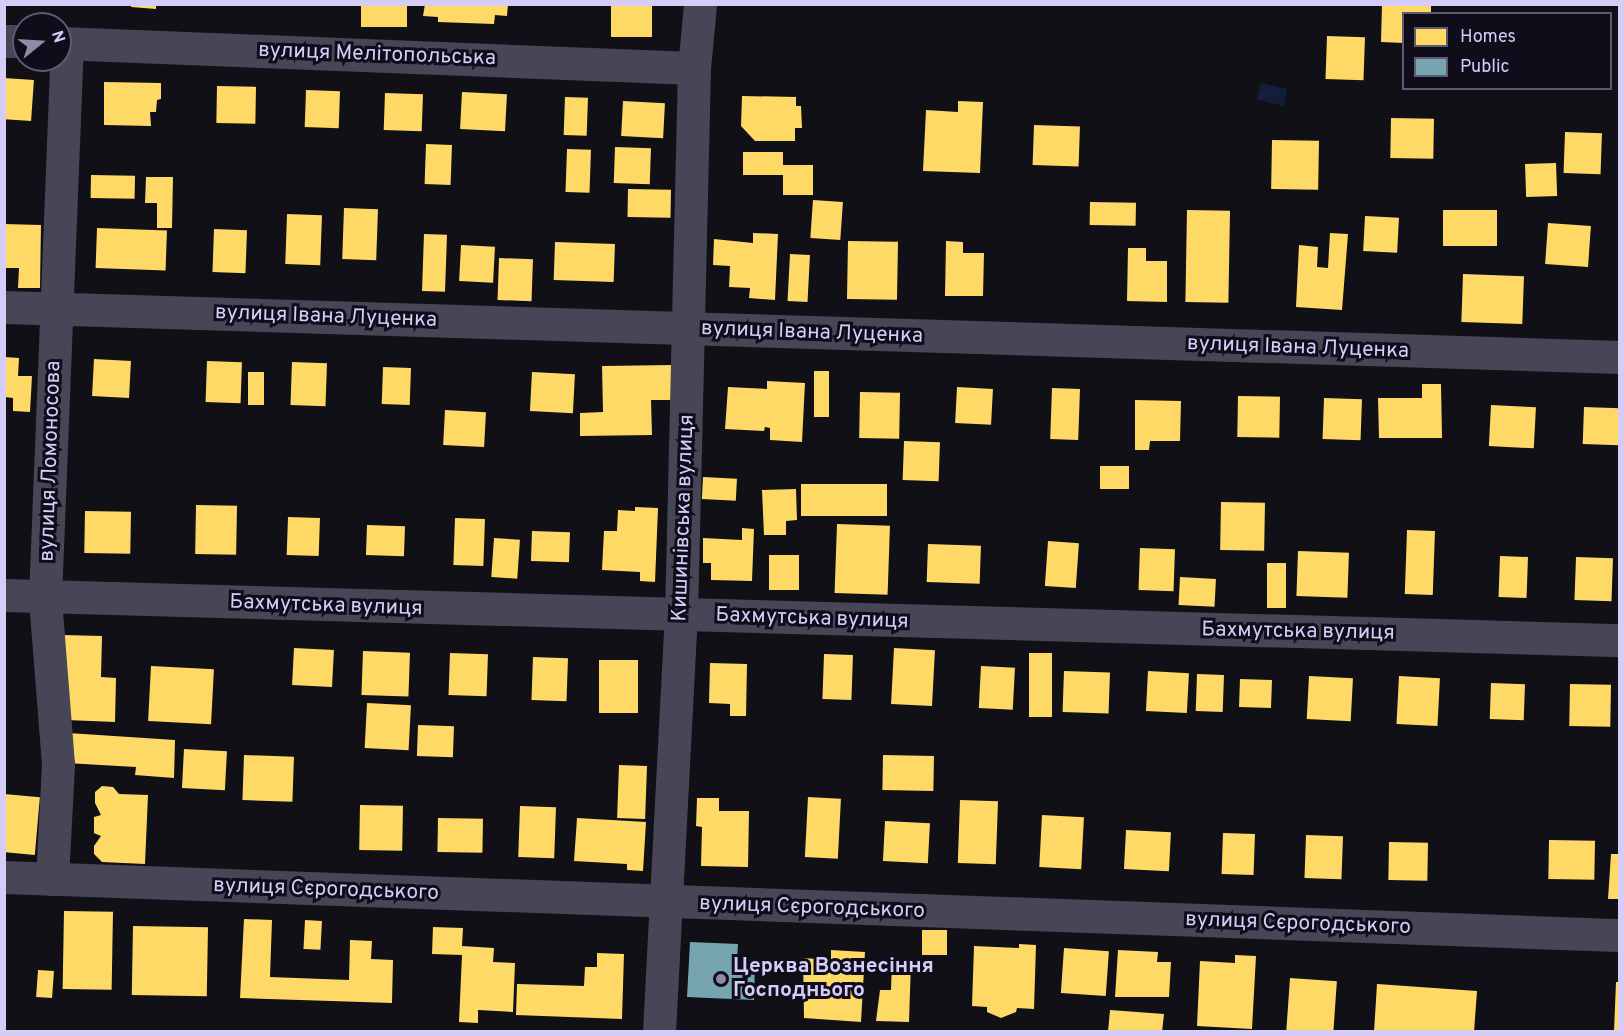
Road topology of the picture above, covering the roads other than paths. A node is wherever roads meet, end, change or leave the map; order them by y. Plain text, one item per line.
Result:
1 (700, 4) edge
2 (72, 43) edge
3 (694, 68) junction
4 (63, 72) edge
5 (4, 307) edge
6 (57, 308) junction
7 (690, 329) junction
8 (1620, 357) edge
9 (4, 596) edge
10 (45, 598) junction
11 (681, 616) junction
12 (1620, 640) edge
13 (4, 877) edge
14 (52, 879) junction
15 (663, 903) junction
16 (1620, 935) edge
17 (659, 1032) edge

1 - 3 street, Кишинівська вулиця
2 - 3 street, вулиця Мелітопольська
3 - 7 street, Кишинівська вулиця
4 - 6 street, вулиця Ломоносова
5 - 6 street, вулиця Івана Луценка
6 - 7 street, вулиця Івана Луценка
6 - 10 street, вулиця Ломоносова
7 - 8 street, вулиця Івана Луценка
7 - 11 street, Кишинівська вулиця
9 - 10 street, Бахмутська вулиця
10 - 11 street, Бахмутська вулиця
10 - 14 street, вулиця Ломоносова
11 - 12 street, Бахмутська вулиця
11 - 15 street, Кишинівська вулиця
13 - 14 street, вулиця Сєрогодського
14 - 15 street, вулиця Сєрогодського
15 - 16 street, вулиця Сєрогодського
15 - 17 street, Кишинівська вулиця

